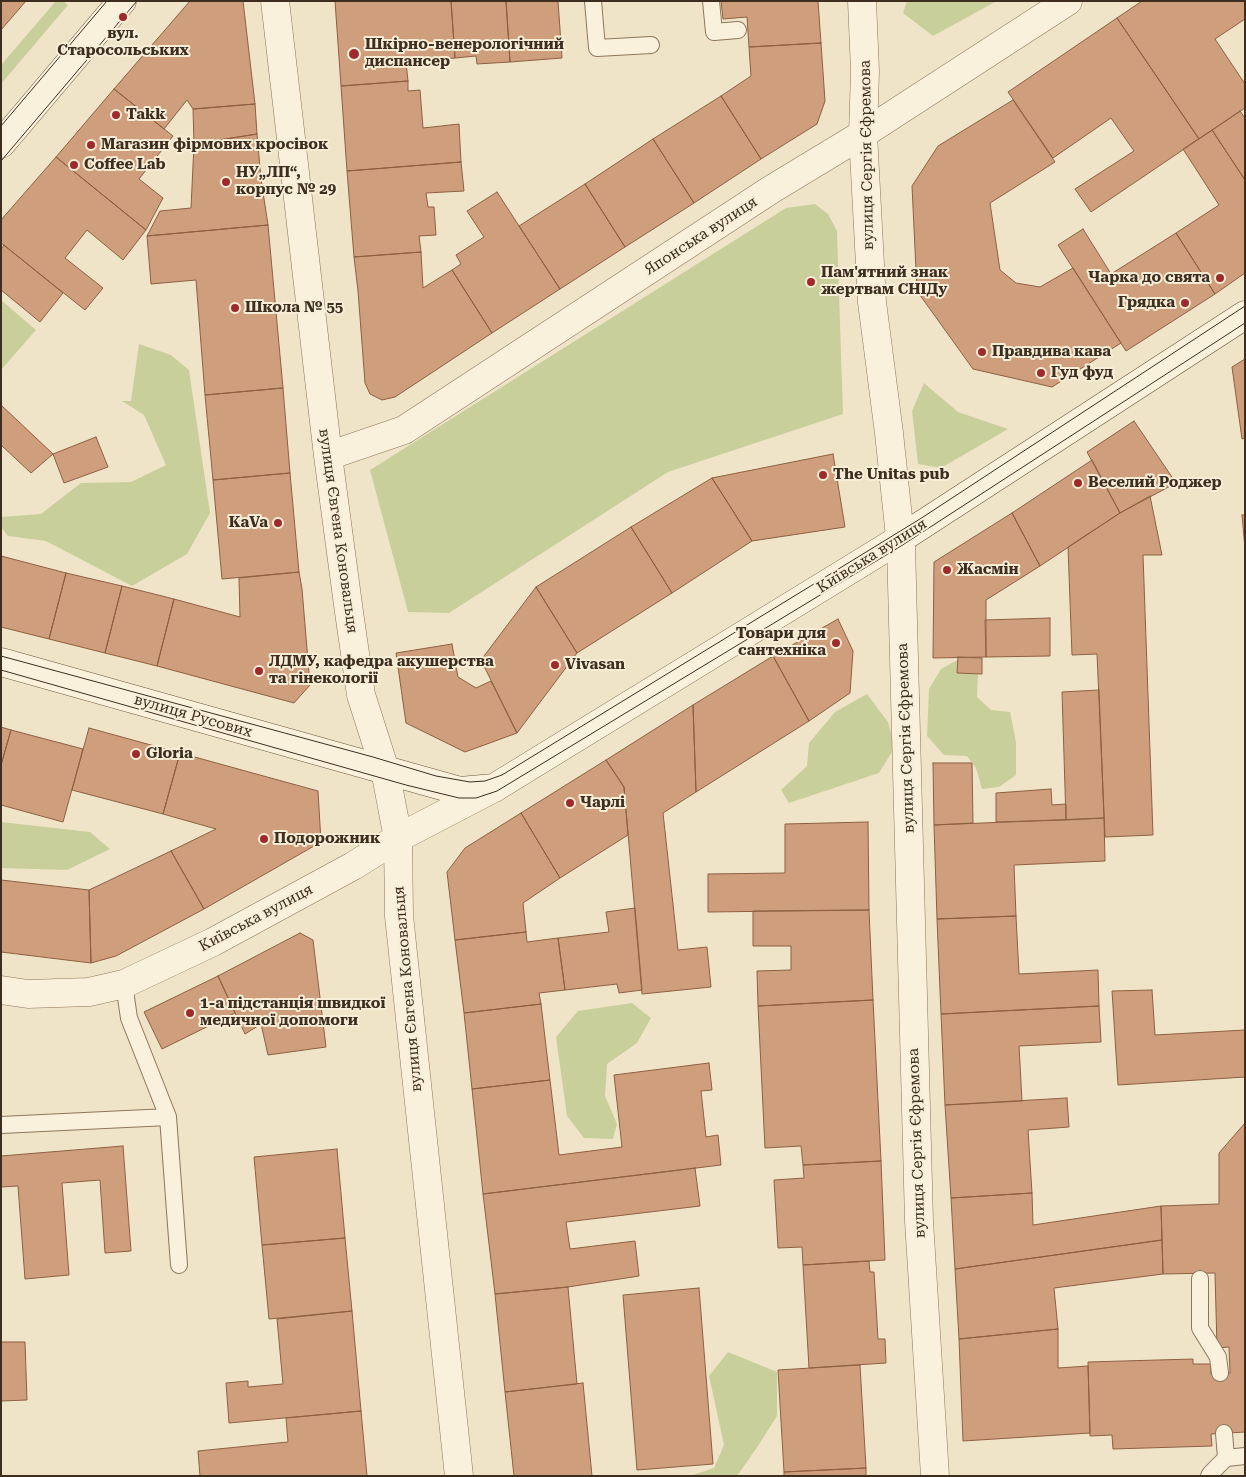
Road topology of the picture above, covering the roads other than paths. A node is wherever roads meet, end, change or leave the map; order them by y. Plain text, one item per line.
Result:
1 (122, 1) edge
2 (275, 1) edge
3 (593, 1) edge
4 (712, 1) edge
5 (862, 1) edge
6 (1068, 1) edge
7 (738, 30) dead end
8 (651, 45) dead end
9 (864, 134) junction
10 (1, 144) edge
11 (1245, 315) edge
12 (328, 456) junction
13 (900, 538) junction
14 (1, 662) edge
15 (385, 770) junction
16 (494, 788) junction
17 (398, 838) junction
18 (124, 984) junction
19 (1, 990) edge
20 (168, 1117) junction
21 (1, 1125) edge
22 (180, 1265) dead end
23 (1200, 1279) dead end
24 (1220, 1374) dead end
25 (1224, 1433) dead end
26 (1245, 1456) edge
27 (1226, 1458) junction
28 (459, 1476) edge
29 (935, 1476) edge
30 (1209, 1476) edge

1 - 10 street
2 - 12 street, вулиця Євгена Коновальця
3 - 8 lane
4 - 7 lane
5 - 9 street, вулиця Сергія Єфремова
6 - 9 street, Японська вулиця
9 - 12 street, Японська вулиця
9 - 13 street, вулиця Сергія Єфремова
11 - 13 street, Київська вулиця
12 - 15 street, вулиця Євгена Коновальця
13 - 16 street, Київська вулиця
13 - 29 street, вулиця Сергія Єфремова
14 - 15 street, вулиця Русових
15 - 16 street, Київська вулиця
15 - 17 street, вулиця Євгена Коновальця
16 - 17 street, Київська вулиця
17 - 18 street, Київська вулиця
17 - 28 street, вулиця Євгена Коновальця
18 - 19 street, Київська вулиця
18 - 20 lane
20 - 21 lane
20 - 22 lane
23 - 24 lane
25 - 27 lane
26 - 27 lane
27 - 30 lane

